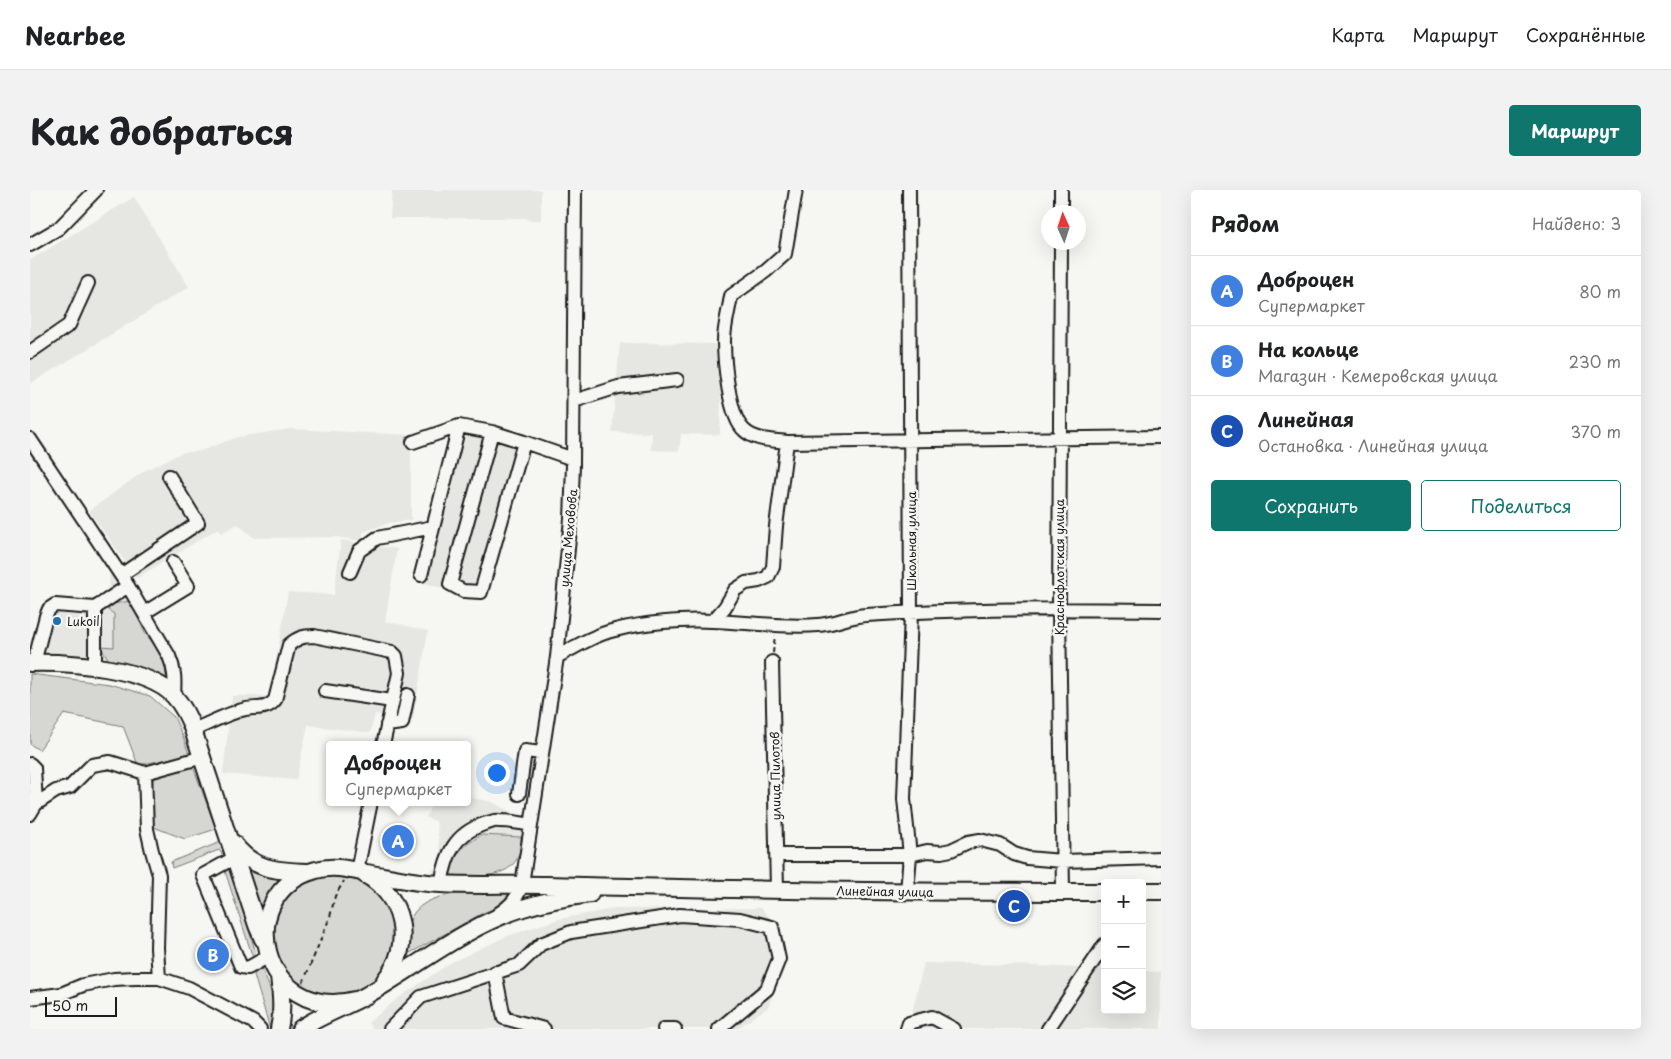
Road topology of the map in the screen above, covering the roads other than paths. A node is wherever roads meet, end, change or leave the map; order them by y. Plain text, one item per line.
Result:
1 (96, 190) edge
2 (575, 190) edge
3 (796, 190) edge
4 (909, 190) edge
5 (1061, 190) edge
6 (1061, 205) edge
7 (30, 245) edge
8 (1061, 250) edge
9 (88, 283) dead end
10 (30, 352) edge
11 (677, 380) dead end
12 (574, 402) junction
13 (458, 426) junction
14 (492, 432) junction
15 (1161, 437) edge
16 (30, 439) edge
17 (1059, 439) junction
18 (910, 440) junction
19 (413, 442) dead end
20 (524, 442) junction
21 (788, 442) junction
22 (574, 459) junction
23 (169, 476) dead end
24 (433, 527) junction
25 (173, 562) dead end
26 (350, 572) dead end
27 (421, 575) dead end
28 (124, 581) junction
29 (95, 608) junction
30 (1059, 609) junction
31 (1161, 610) edge
32 (144, 613) junction
33 (911, 613) junction
34 (713, 621) junction
35 (556, 657) junction
36 (772, 662) road end
37 (32, 663) edge
38 (95, 667) junction
39 (325, 691) dead end
40 (408, 694) dead end
41 (174, 695) junction
42 (392, 701) junction
43 (387, 725) junction
44 (194, 730) junction
45 (384, 741) edge
46 (542, 752) junction
47 (203, 757) junction
48 (30, 764) edge
49 (144, 773) junction
50 (519, 794) dead end
51 (370, 806) edge
52 (33, 809) edge
53 (531, 825) junction
54 (230, 839) junction
55 (777, 855) junction
56 (910, 855) junction
57 (236, 857) junction
58 (1161, 858) edge
59 (1062, 861) junction
60 (357, 871) junction
61 (309, 872) junction
62 (441, 884) junction
63 (522, 884) junction
64 (666, 888) junction
65 (777, 889) junction
66 (1161, 891) edge
67 (907, 892) junction
68 (1063, 892) junction
69 (1101, 892) edge
70 (1146, 892) edge
71 (482, 925) junction
72 (1101, 950) edge
73 (267, 951) junction
74 (495, 972) junction
75 (279, 976) junction
76 (159, 978) junction
77 (374, 990) junction
78 (30, 998) edge
79 (355, 1000) junction
80 (319, 1024) edge
81 (260, 1029) edge
82 (279, 1029) edge
83 (300, 1029) edge
84 (390, 1029) edge
85 (544, 1029) edge
86 (664, 1029) edge
87 (675, 1029) edge
88 (719, 1029) edge
89 (907, 1029) edge
90 (954, 1029) edge
91 (1048, 1029) edge

1 - 7 street
2 - 12 street, улица Меховова
3 - 21 street
4 - 18 street, Школьная улица
5 - 6 street
8 - 17 street, Краснофлотская улица
9 - 10 street
11 - 12 street
12 - 22 street, улица Меховова
13 - 14 street
13 - 19 street
13 - 24 street
14 - 20 street
14 - 20 street
15 - 17 street
16 - 28 street
17 - 18 street
17 - 30 street, Краснофлотская улица
18 - 21 street
18 - 33 street, Школьная улица
20 - 22 street
21 - 34 street
22 - 35 street, улица Меховова
23 - 28 street
24 - 26 street
24 - 27 street
25 - 32 street
28 - 29 street
28 - 32 street
29 - 37 street
29 - 38 street
30 - 31 street
30 - 33 street
30 - 59 street, Краснофлотская улица
32 - 41 street
33 - 34 street
33 - 56 street, Школьная улица
34 - 35 street
35 - 46 street, улица Меховова
36 - 55 street, улица Пилотов
37 - 38 main road
38 - 41 main road
39 - 42 street
40 - 43 street
41 - 44 main road
42 - 43 street
42 - 44 street
43 - 45 street
44 - 47 main road
46 - 50 street
46 - 53 street, улица Меховова
47 - 49 street
47 - 54 main road
48 - 52 street
49 - 52 street
49 - 76 street
51 - 60 street
53 - 62 street
53 - 63 street, улица Меховова
54 - 57 main road
54 - 61 main road
55 - 56 street
55 - 65 street, улица Пилотов
56 - 59 street
56 - 67 street, Школьная улица
57 - 73 main road
57 - 73 street
58 - 59 street
59 - 68 street, Краснофлотская улица
60 - 61 main road
60 - 62 main road
60 - 77 main road
61 - 73 main road
62 - 63 main road
63 - 64 main road
63 - 71 street, улица Меховова
64 - 65 main road, Линейная улица
64 - 71 main road
65 - 67 main road, Линейная улица
66 - 70 main road
67 - 68 main road, Линейная улица
68 - 69 main road, Линейная улица
71 - 77 main road
72 - 91 street
73 - 75 main road
74 - 84 street
74 - 85 street
74 - 88 street
75 - 79 main road
75 - 80 main road
75 - 82 main road
76 - 78 street
76 - 81 street
77 - 79 main road
79 - 80 main road
80 - 83 main road
86 - 87 street
89 - 90 street

